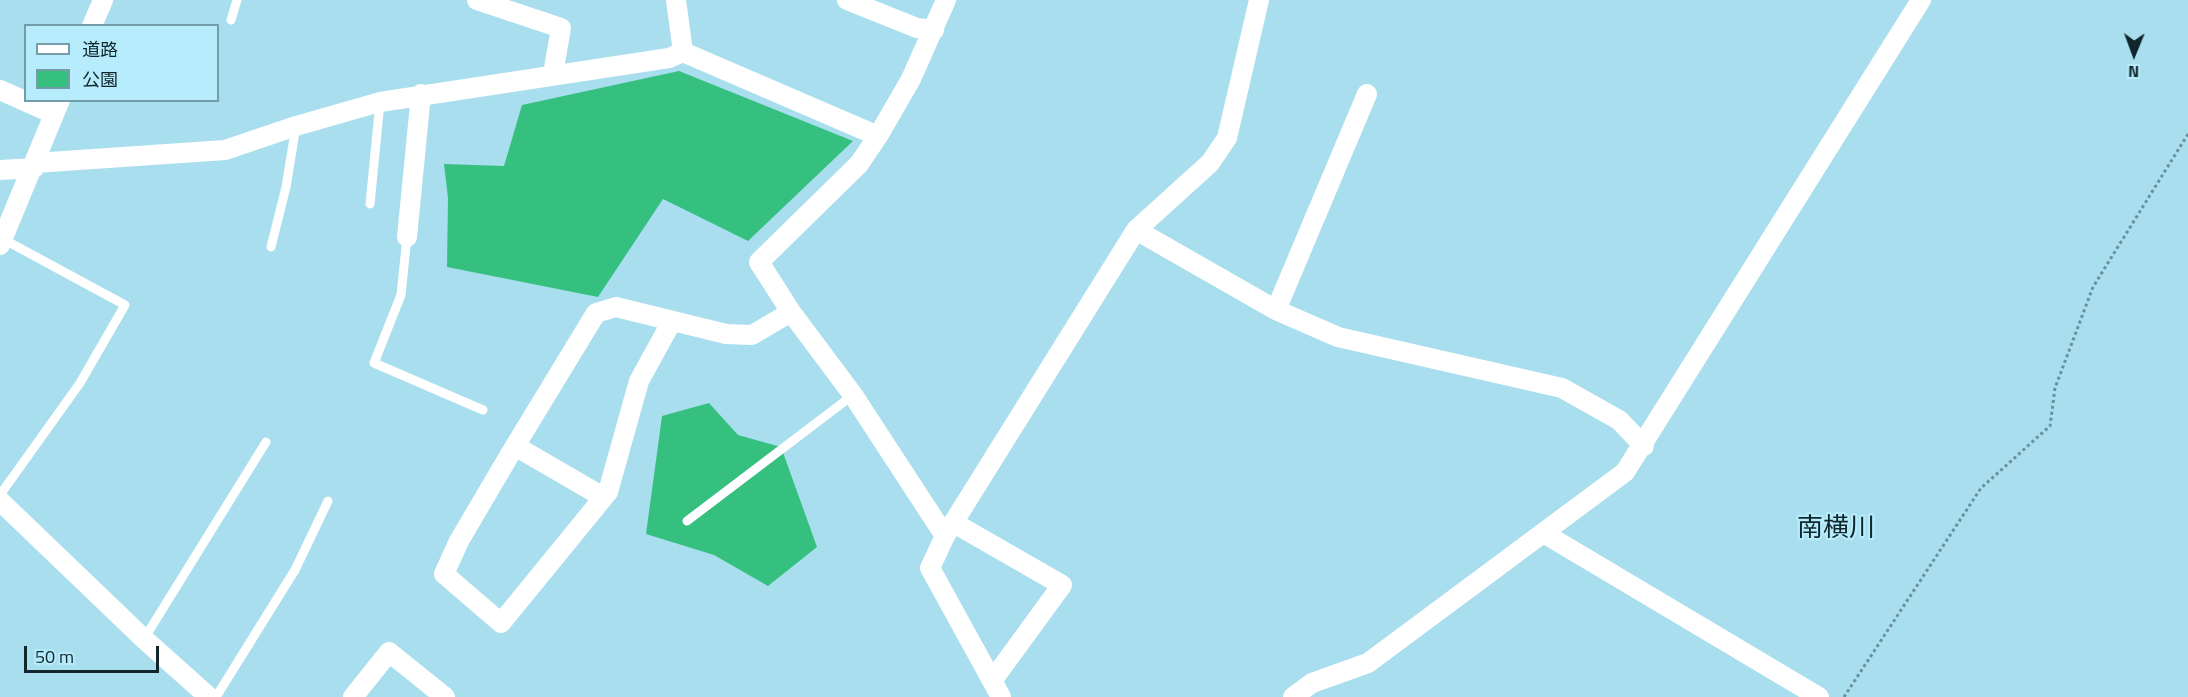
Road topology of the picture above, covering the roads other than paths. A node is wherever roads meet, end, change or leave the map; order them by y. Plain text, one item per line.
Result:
1 (103, 0) edge
2 (237, 0) edge
3 (477, 0) edge
4 (676, 0) edge
5 (848, 0) edge
6 (946, 0) edge
7 (1259, 0) edge
8 (1921, 0) edge
9 (231, 20) dead end
10 (93, 24) edge
11 (934, 30) junction
12 (683, 52) junction
13 (553, 74) junction
14 (0, 90) edge
15 (421, 94) junction
16 (1367, 94) dead end
17 (24, 97) edge
18 (40, 102) edge
19 (380, 102) junction
20 (57, 107) edge
21 (296, 126) junction
22 (878, 136) junction
23 (34, 165) junction
24 (0, 170) edge
25 (370, 204) dead end
26 (1136, 230) junction
27 (407, 237) joint
28 (1, 242) edge
29 (271, 247) dead end
30 (1276, 310) junction
31 (791, 312) junction
32 (672, 321) junction
33 (853, 395) junction
34 (483, 410) dead end
35 (266, 442) dead end
36 (515, 446) junction
37 (1644, 446) junction
38 (0, 495) edge
39 (603, 497) junction
40 (0, 501) edge
41 (328, 501) dead end
42 (687, 521) dead end
43 (950, 529) junction
44 (1545, 534) junction
45 (144, 639) junction
46 (997, 689) edge
47 (209, 697) edge
48 (216, 697) edge
49 (353, 697) edge
50 (445, 697) edge
51 (1293, 697) edge
52 (1819, 697) edge

1 - 10 street
2 - 9 lane
3 - 13 street
4 - 12 street
5 - 11 street
6 - 11 street
7 - 26 street
8 - 37 street
11 - 22 street
12 - 13 street
12 - 22 street
13 - 15 street
14 - 17 street
15 - 19 street
15 - 27 street
16 - 30 street
18 - 20 street
19 - 21 street
19 - 25 lane
20 - 23 street
21 - 23 street
21 - 29 lane
22 - 31 street
23 - 24 street
23 - 28 street
26 - 30 street
26 - 43 street
27 - 34 lane
28 - 38 lane
30 - 37 street
31 - 32 street
31 - 33 street
32 - 36 street
32 - 39 street
33 - 42 lane
33 - 43 street
35 - 45 lane
36 - 39 street
36 - 39 street
37 - 44 street
40 - 45 street
41 - 48 lane
43 - 46 street
43 - 46 street
44 - 51 street
44 - 52 street
45 - 47 street
49 - 50 street

